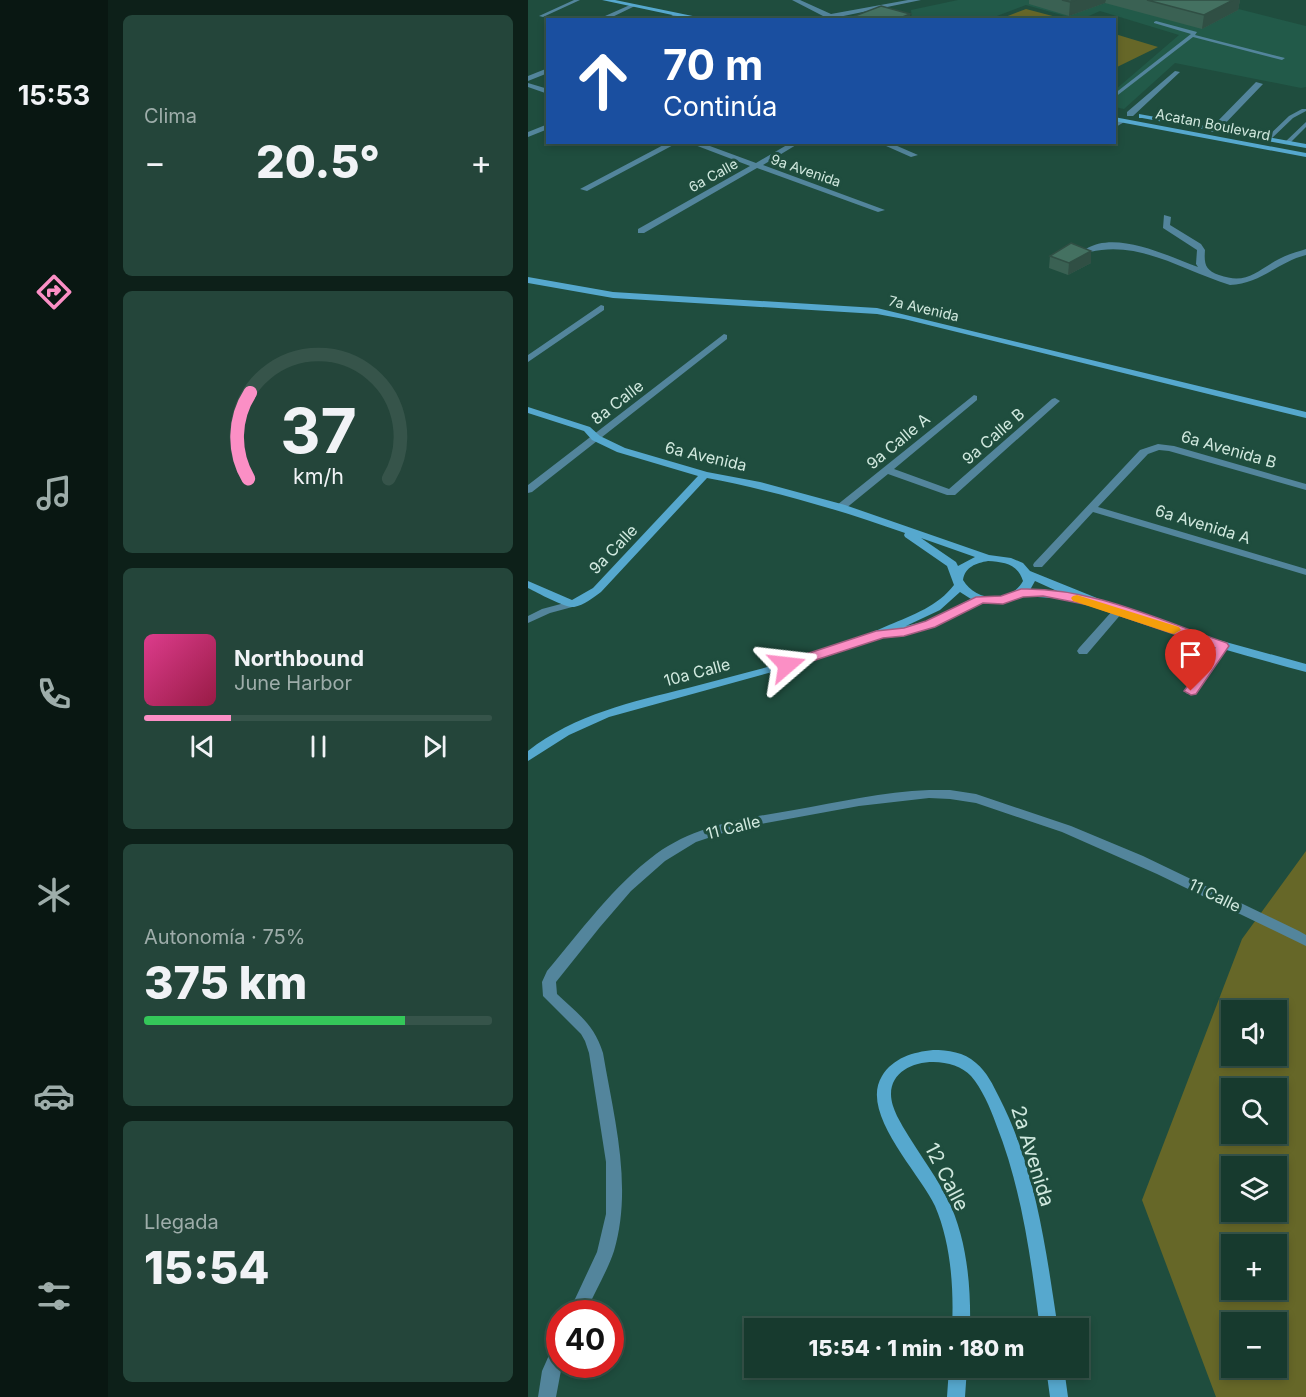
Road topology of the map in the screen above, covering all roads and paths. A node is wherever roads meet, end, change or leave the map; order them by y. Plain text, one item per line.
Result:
1 (578, 0) edge
2 (605, 0) edge
3 (795, 0) edge
4 (918, 0) edge
5 (906, 1) edge
6 (632, 6) junction
7 (677, 15) junction
8 (541, 16) dead end
9 (604, 18) edge
10 (670, 18) edge
11 (696, 18) edge
12 (827, 18) edge
13 (1156, 22) dead end
14 (1193, 36) junction
15 (1282, 58) dead end
16 (546, 71) edge
17 (1177, 72) dead end
18 (528, 79) edge
19 (1259, 84) dead end
20 (528, 85) edge
21 (546, 91) edge
22 (1116, 96) edge
23 (1306, 103) edge
24 (1116, 111) edge
25 (1305, 112) edge
26 (1130, 114) junction
27 (1116, 119) edge
28 (1123, 121) junction
29 (1306, 124) edge
30 (1116, 125) edge
31 (546, 127) edge
32 (1214, 130) junction
33 (528, 135) edge
34 (1267, 140) junction
35 (1287, 143) junction
36 (672, 144) edge
37 (695, 144) edge
38 (795, 144) edge
39 (885, 144) edge
40 (1306, 146) edge
41 (914, 155) dead end
42 (1306, 155) edge
43 (755, 167) junction
44 (584, 189) dead end
45 (881, 210) dead end
46 (1167, 217) dead end
47 (641, 231) dead end
48 (1090, 249) edge
49 (1306, 252) edge
50 (1207, 274) junction
51 (528, 280) edge
52 (601, 308) dead end
53 (724, 338) dead end
54 (528, 359) edge
55 (974, 398) dead end
56 (1055, 401) dead end
57 (528, 410) edge
58 (1306, 415) edge
59 (596, 438) junction
60 (887, 470) junction
61 (705, 475) junction
62 (1306, 487) edge
63 (528, 490) edge
64 (841, 507) junction
65 (1091, 508) junction
66 (883, 519) junction
67 (988, 558) junction
68 (1038, 565) dead end
69 (1306, 572) edge
70 (1028, 574) junction
71 (958, 580) junction
72 (528, 584) edge
73 (1021, 593) junction
74 (981, 599) junction
75 (1092, 602) junction
76 (572, 604) junction
77 (1118, 611) junction
78 (528, 620) edge
79 (881, 634) junction
80 (1222, 646) junction
81 (1083, 651) dead end
82 (1306, 668) edge
83 (1191, 691) dead end
84 (528, 757) edge
85 (1306, 941) edge
86 (908, 1061) joint
87 (583, 1300) edge
88 (960, 1318) edge
89 (1048, 1318) edge
90 (550, 1378) edge
91 (957, 1378) edge
92 (1056, 1378) edge
93 (547, 1397) edge
94 (956, 1397) edge
95 (1059, 1397) edge

1 - 8 lane
2 - 6 street
3 - 12 street
4 - 5 street
5 - 12 street
6 - 7 street
6 - 9 street
7 - 10 street
7 - 11 street
13 - 14 lane
14 - 15 lane
14 - 22 lane
16 - 18 street
17 - 26 street
19 - 32 street
20 - 21 street
23 - 25 lane
24 - 26 street, Acatan Boulevard
25 - 34 lane
26 - 32 street, Acatan Boulevard
27 - 28 street, Acatan Boulevard
28 - 30 lane
28 - 42 street, Acatan Boulevard
29 - 35 lane
31 - 33 street
32 - 34 street, Acatan Boulevard
34 - 35 street, Acatan Boulevard
35 - 40 street, Acatan Boulevard
36 - 44 street
37 - 43 street, 9a Avenida
38 - 43 street, 6a Calle
39 - 41 street
43 - 45 street, 9a Avenida
43 - 47 street, 6a Calle
46 - 50 street
48 - 50 street
49 - 50 street
51 - 58 street, 7a Avenida
52 - 54 street
53 - 59 street, 8a Calle
55 - 60 street, 9a Calle A
56 - 60 street, 9a Calle B
57 - 59 street, 6a Avenida
59 - 61 street, 6a Avenida
59 - 63 street, 8a Calle
60 - 64 street, 9a Calle A
61 - 64 street, 6a Avenida
61 - 76 street, 9a Calle
62 - 65 street, 6a Avenida B
64 - 66 street, 6a Avenida
65 - 68 street
65 - 69 street, 6a Avenida A
66 - 67 street, 6a Avenida
66 - 71 street, 6a Avenida
67 - 70 street
67 - 71 street
70 - 73 street
70 - 75 street
71 - 74 street
71 - 79 street, 10a Calle
72 - 76 street
73 - 74 street
73 - 75 street
74 - 79 street, 10a Calle
75 - 77 street
76 - 78 street, 9a Calle
77 - 80 street
77 - 81 street
79 - 84 street, 10a Calle
80 - 82 street
80 - 83 street
85 - 87 street, 11 Calle
86 - 88 street, 12 Calle
86 - 89 street, 2a Avenida
90 - 93 street
91 - 94 street
92 - 95 street

